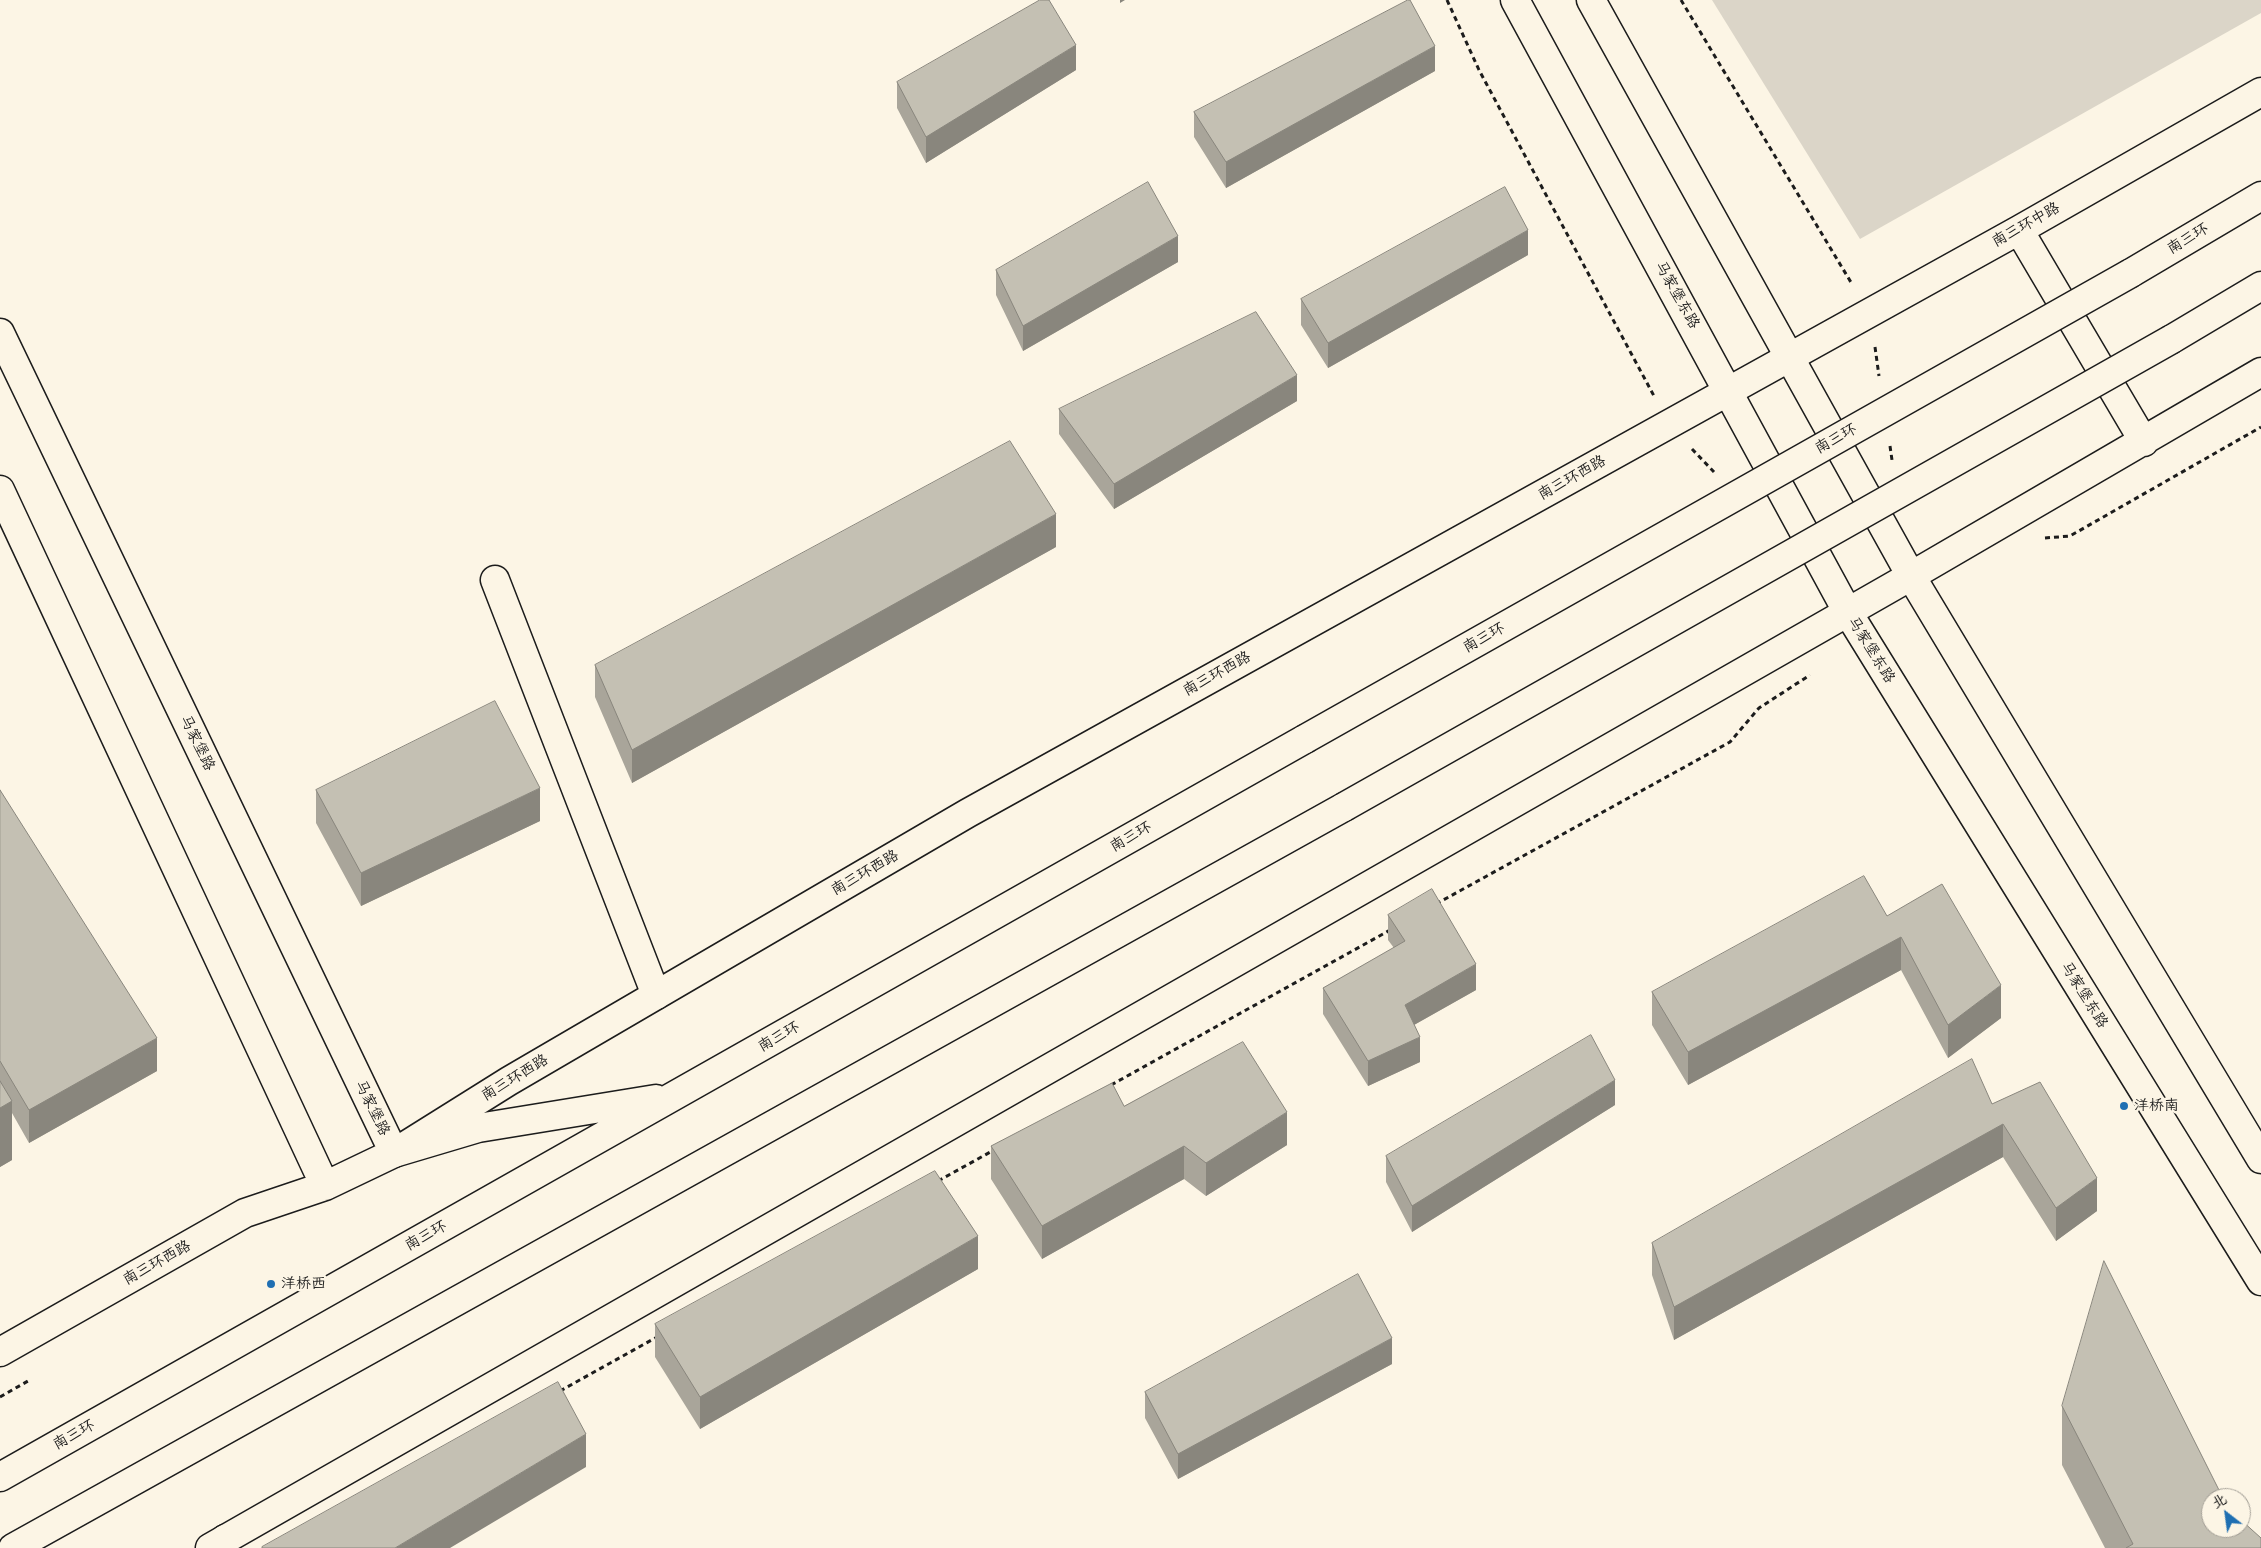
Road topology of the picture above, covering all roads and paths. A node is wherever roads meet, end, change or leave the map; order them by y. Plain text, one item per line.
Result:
1 (1447, 0) edge
2 (1515, 0) edge
3 (1591, 0) edge
4 (1681, 0) edge
5 (2261, 92) edge
6 (2261, 196) edge
7 (2019, 230) junction
8 (2261, 286) edge
9 (1869, 313) junction
10 (0, 333) edge
11 (1790, 356) junction
12 (2261, 372) edge
13 (1880, 381) dead end
14 (1729, 390) junction
15 (1668, 424) junction
16 (2261, 427) edge
17 (1889, 440) dead end
18 (2144, 442) junction
19 (1894, 469) dead end
20 (1716, 475) dead end
21 (0, 490) edge
22 (2040, 538) dead end
23 (1911, 576) junction
24 (495, 580) dead end
25 (1848, 611) junction
26 (1816, 672) dead end
27 (1434, 906) edge
28 (1399, 925) edge
29 (656, 995) junction
30 (1104, 1089) edge
31 (674, 1096) junction
32 (999, 1147) edge
33 (394, 1153) junction
34 (2261, 1159) edge
35 (325, 1186) junction
36 (930, 1186) edge
37 (2261, 1281) edge
38 (660, 1336) edge
39 (0, 1352) edge
40 (28, 1381) dead end
41 (556, 1394) edge
42 (0, 1396) edge
43 (0, 1477) edge
44 (219, 1545) edge
45 (13, 1548) edge

1 - 15 path
2 - 14 main road, 马家堡东路
3 - 11 main road
4 - 9 path
5 - 7 main road, 南三环中路
6 - 31 main road, 南三环, bridge
7 - 9 main road, 南三环中路
7 - 18 main road
8 - 45 main road, bridge
9 - 11 main road, 南三环中路
9 - 13 path
10 - 33 main road, 马家堡路
11 - 14 main road, 南三环中路
11 - 23 main road
12 - 18 main road
14 - 15 main road, 南三环西路
14 - 25 main road, 马家堡东路
15 - 20 path
15 - 29 main road, 南三环西路
16 - 22 path
17 - 19 path
18 - 23 main road
21 - 35 main road
23 - 25 main road
23 - 34 main road
24 - 29 main road
25 - 37 main road, 马家堡东路
25 - 44 main road
26 - 27 path
28 - 30 path
29 - 33 main road, 南三环西路
31 - 33 main road
31 - 43 main road, 南三环
32 - 36 path
33 - 35 main road, 南三环西路
35 - 39 main road, 南三环西路
38 - 41 path
40 - 42 path

